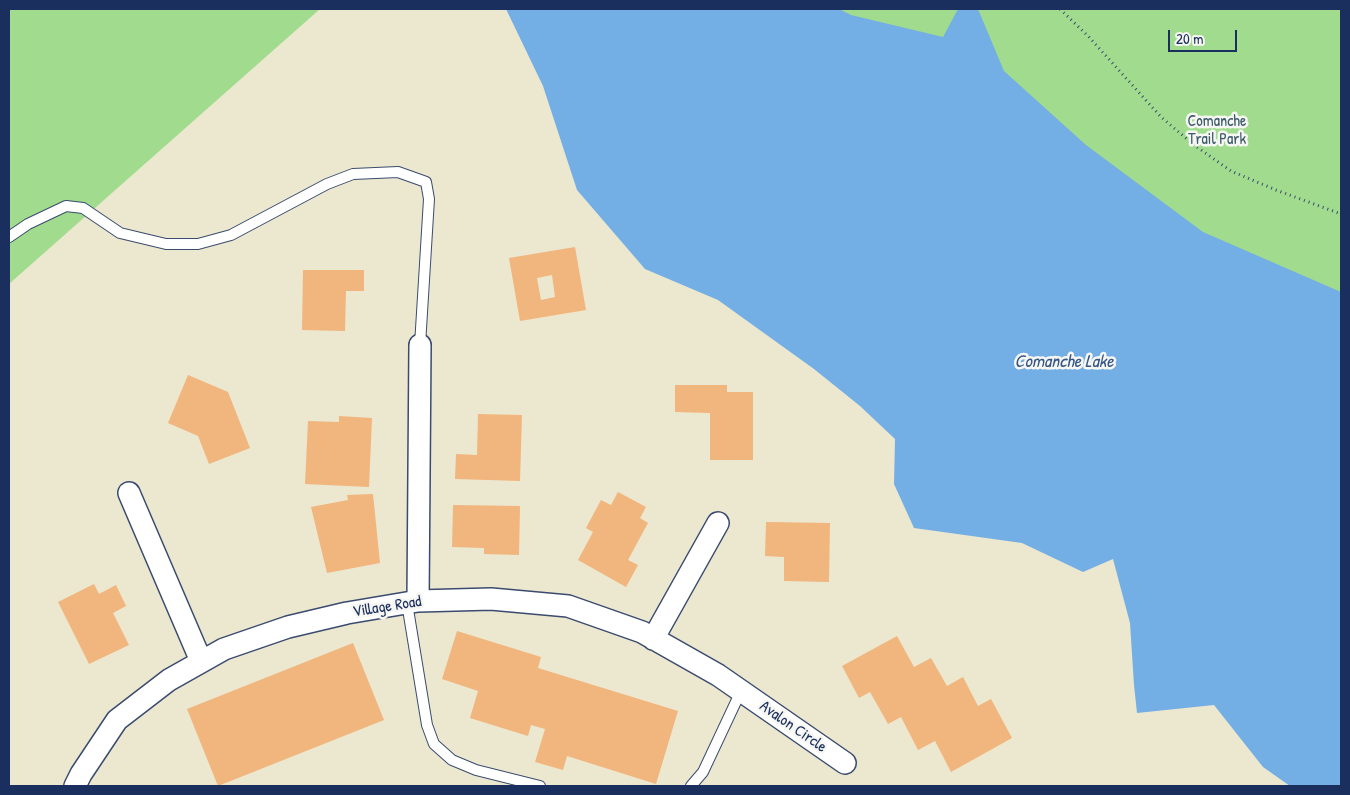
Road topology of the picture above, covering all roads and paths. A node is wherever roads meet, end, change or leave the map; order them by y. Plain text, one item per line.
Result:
1 (1060, 9) edge
2 (1341, 214) edge
3 (9, 236) edge
4 (420, 345) joint
5 (129, 493) dead end
6 (718, 523) dead end
7 (413, 602) junction
8 (653, 639) junction
9 (202, 661) junction
10 (741, 691) junction
11 (845, 763) dead end
12 (75, 786) edge
13 (540, 786) edge
14 (690, 786) edge

1 - 2 path
3 - 4 lane
4 - 7 street
5 - 9 street
6 - 8 street
7 - 8 street, Village Road
7 - 9 street, Village Road
7 - 13 lane
8 - 10 street, Village Road
9 - 12 street, Village Road
10 - 11 street, Avalon Circle
10 - 14 lane

